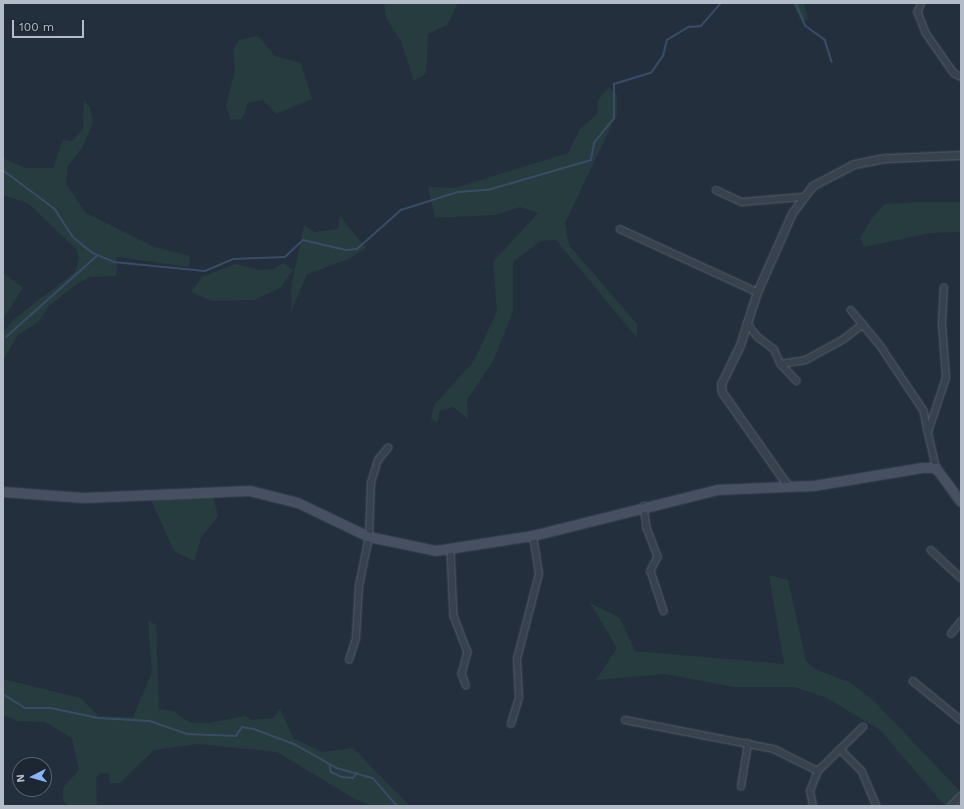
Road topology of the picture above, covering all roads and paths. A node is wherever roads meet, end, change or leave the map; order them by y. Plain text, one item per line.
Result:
1 (922, 3) edge
2 (961, 77) edge
3 (961, 154) edge
4 (716, 190) dead end
5 (802, 197) junction
6 (620, 229) dead end
7 (944, 288) dead end
8 (758, 292) junction
9 (852, 310) dead end
10 (747, 323) junction
11 (863, 324) junction
12 (781, 364) junction
13 (797, 381) dead end
14 (928, 432) junction
15 (388, 448) dead end
16 (936, 468) junction
17 (788, 486) junction
18 (3, 492) edge
19 (961, 502) edge
20 (644, 506) junction
21 (533, 536) junction
22 (369, 537) junction
23 (930, 550) dead end
24 (451, 551) junction
25 (961, 578) edge
26 (664, 611) dead end
27 (961, 621) edge
28 (951, 634) dead end
29 (349, 660) dead end
30 (913, 681) dead end
31 (466, 685) dead end
32 (625, 720) dead end
33 (961, 720) edge
34 (511, 724) dead end
35 (863, 727) dead end
36 (748, 744) junction
37 (842, 751) junction
38 (818, 771) junction
39 (741, 787) dead end
40 (961, 796) edge
41 (813, 806) edge
42 (877, 806) edge
43 (951, 806) edge

1 - 2 street
3 - 5 street
4 - 5 street
5 - 8 street
6 - 8 street
7 - 14 street
8 - 10 street
9 - 11 street
10 - 12 street
10 - 17 street
11 - 12 street
11 - 14 street
12 - 13 street
14 - 16 street
15 - 22 street
16 - 17 main road
16 - 19 main road
17 - 20 main road
18 - 22 main road
20 - 21 main road
20 - 26 street
21 - 24 main road
21 - 34 street
22 - 24 main road
22 - 29 street
23 - 25 street
24 - 31 street
27 - 28 street
30 - 33 street
32 - 36 street
35 - 37 street
36 - 38 street
36 - 39 street
37 - 38 street
37 - 42 street
38 - 41 street
40 - 43 street

